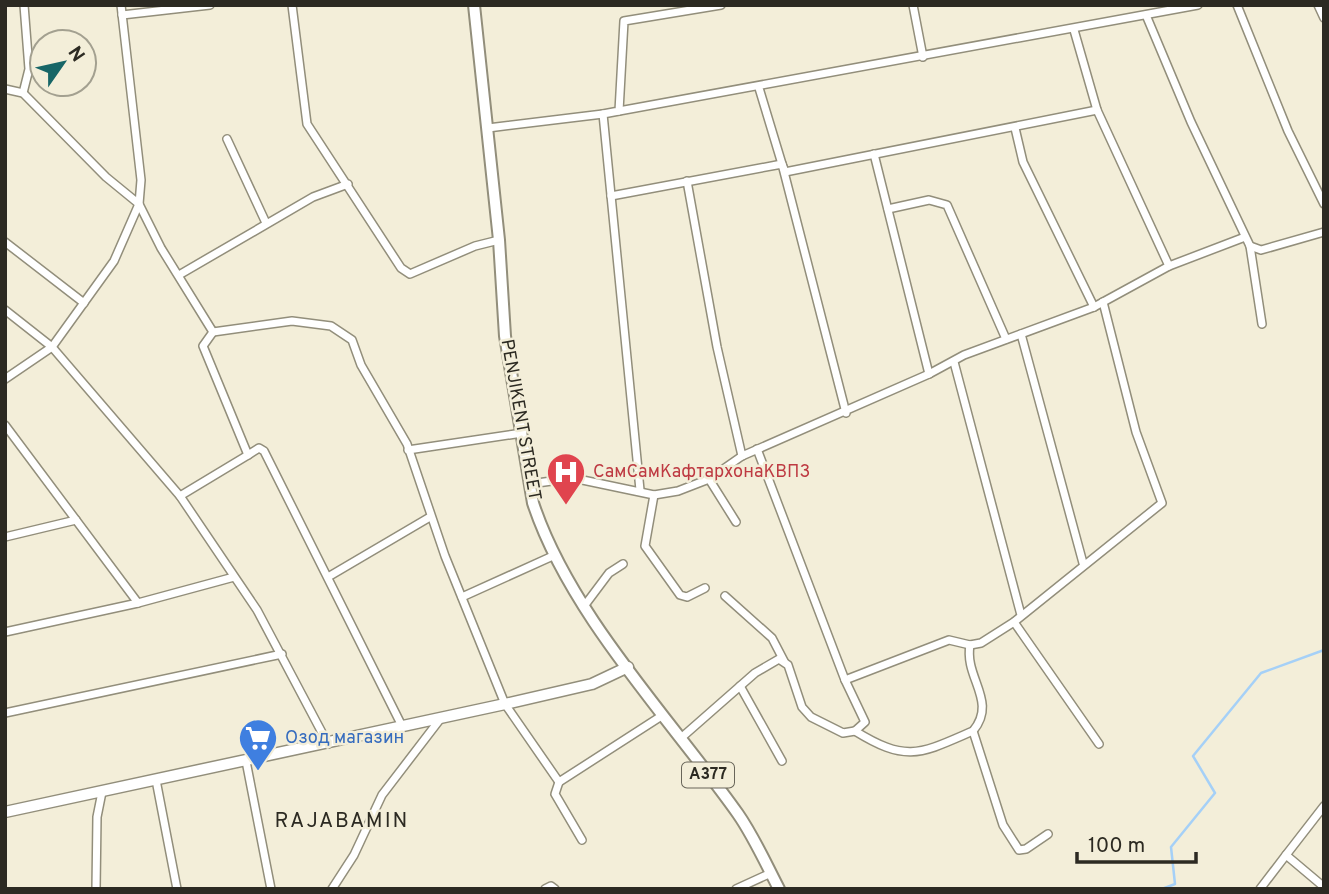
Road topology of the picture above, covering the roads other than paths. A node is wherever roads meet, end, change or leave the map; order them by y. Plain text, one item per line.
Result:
1 (24, 5) edge
2 (121, 5) edge
3 (210, 5) edge
4 (292, 5) edge
5 (474, 5) edge
6 (721, 5) edge
7 (913, 5) edge
8 (1198, 5) edge
9 (1237, 5) edge
10 (1318, 5) edge
11 (122, 15) junction
12 (1146, 15) junction
13 (1324, 18) edge
14 (1074, 30) junction
15 (923, 57) junction
16 (759, 88) junction
17 (5, 89) edge
18 (23, 93) junction
19 (1097, 110) junction
20 (619, 111) junction
21 (603, 114) junction
22 (488, 128) junction
23 (1015, 128) junction
24 (227, 139) dead end
25 (874, 155) junction
26 (782, 164) junction
27 (687, 181) junction
28 (348, 184) junction
29 (611, 196) junction
30 (139, 204) junction
31 (1324, 204) edge
32 (888, 209) junction
33 (265, 223) junction
34 (1324, 232) edge
35 (1245, 237) junction
36 (499, 240) junction
37 (5, 242) edge
38 (1250, 246) junction
39 (1169, 266) junction
40 (179, 275) junction
41 (1103, 302) junction
42 (84, 303) junction
43 (1094, 307) junction
44 (5, 310) edge
45 (1262, 324) dead end
46 (213, 332) junction
47 (1021, 334) junction
48 (1006, 338) junction
49 (52, 347) junction
50 (954, 362) junction
51 (929, 374) junction
52 (5, 379) edge
53 (846, 412) junction
54 (5, 425) edge
55 (522, 433) junction
56 (757, 449) junction
57 (408, 450) junction
58 (248, 455) junction
59 (741, 456) junction
60 (709, 479) junction
61 (530, 484) junction
62 (640, 490) junction
63 (654, 495) junction
64 (180, 496) junction
65 (430, 517) junction
66 (76, 520) junction
67 (736, 522) dead end
68 (5, 537) edge
69 (555, 555) junction
70 (1083, 563) junction
71 (623, 564) dead end
72 (234, 577) junction
73 (328, 577) junction
74 (705, 588) dead end
75 (725, 596) dead end
76 (462, 597) junction
77 (138, 603) junction
78 (585, 605) junction
79 (1021, 615) junction
80 (1014, 622) junction
81 (5, 632) edge
82 (970, 645) junction
83 (282, 654) junction
84 (784, 661) junction
85 (628, 667) junction
86 (845, 680) junction
87 (740, 687) junction
88 (505, 705) junction
89 (5, 713) edge
90 (663, 715) junction
91 (441, 718) junction
92 (402, 726) junction
93 (974, 731) junction
94 (855, 732) junction
95 (681, 738) junction
96 (328, 744) junction
97 (1099, 744) dead end
98 (246, 761) junction
99 (782, 761) dead end
100 (156, 780) junction
101 (559, 782) junction
102 (102, 792) junction
103 (1324, 806) edge
104 (5, 812) edge
105 (1048, 834) dead end
106 (582, 840) dead end
107 (1286, 855) junction
108 (771, 873) junction
109 (1324, 887) edge
110 (96, 889) edge
111 (177, 889) edge
112 (271, 889) edge
113 (332, 889) edge
114 (545, 889) edge
115 (555, 889) edge
116 (736, 889) edge
117 (779, 889) edge
118 (1260, 889) edge

1 - 18 street
2 - 11 street
3 - 11 street
4 - 28 street
5 - 22 main road, PENJIKENT STREET
6 - 20 street
7 - 15 street
8 - 12 street
9 - 31 street
10 - 13 street
11 - 30 street
12 - 14 street
12 - 35 street
14 - 15 street
14 - 19 street
15 - 16 street
16 - 20 street
16 - 26 street
17 - 18 street
18 - 30 street
19 - 23 street
19 - 39 street
20 - 21 street
21 - 22 street
21 - 29 street
22 - 36 main road, PENJIKENT STREET
23 - 25 street
23 - 43 street
24 - 33 street
25 - 26 street
25 - 32 street
26 - 27 street
26 - 53 street
27 - 29 street
27 - 59 street
28 - 33 street
28 - 36 street
29 - 62 street
30 - 40 street
30 - 42 street
32 - 48 street
32 - 51 street
33 - 40 street
34 - 38 street
35 - 38 street
35 - 39 street
36 - 55 main road, PENJIKENT STREET
37 - 42 street
38 - 45 street
39 - 41 street
40 - 46 street
41 - 43 street
41 - 70 street
42 - 49 street
43 - 47 street
44 - 49 street
46 - 57 street
46 - 58 street
47 - 48 street
47 - 70 street
48 - 50 street
49 - 52 street
49 - 64 street
50 - 51 street
50 - 79 street
51 - 53 street
53 - 56 street
54 - 66 street
55 - 57 street
55 - 61 main road, PENJIKENT STREET
56 - 59 street
56 - 86 street
57 - 65 street
58 - 64 street
58 - 73 street
59 - 60 street
60 - 63 street
60 - 67 street
61 - 62 street
61 - 69 main road, PENJIKENT STREET
62 - 63 street
63 - 74 street
64 - 72 street
65 - 73 street
65 - 76 street
66 - 68 street
66 - 77 street
69 - 76 street
69 - 78 main road, PENJIKENT STREET
70 - 79 street
71 - 78 street
72 - 77 street
72 - 83 street
73 - 92 street
75 - 84 street
76 - 88 street
77 - 81 street
78 - 85 main road, PENJIKENT STREET
79 - 80 street
80 - 82 street
80 - 97 street
82 - 86 street
82 - 93 street
83 - 89 street
83 - 96 street
84 - 87 street
84 - 94 street
85 - 88 main road
85 - 90 main road, PENJIKENT STREET / A377
86 - 94 street
87 - 95 street
87 - 99 street
88 - 91 main road
88 - 101 street
90 - 95 main road, PENJIKENT STREET / A377
90 - 101 street
91 - 92 main road
91 - 113 street
92 - 96 main road
93 - 94 street
93 - 105 street
95 - 108 main road, PENJIKENT STREET / A377
96 - 98 main road
98 - 100 main road
98 - 112 street
100 - 102 main road
100 - 111 street
101 - 106 street
102 - 104 main road
102 - 110 street
103 - 107 street
107 - 109 street
107 - 118 street
108 - 116 street
108 - 117 main road, PENJIKENT STREET / A377
114 - 115 street

